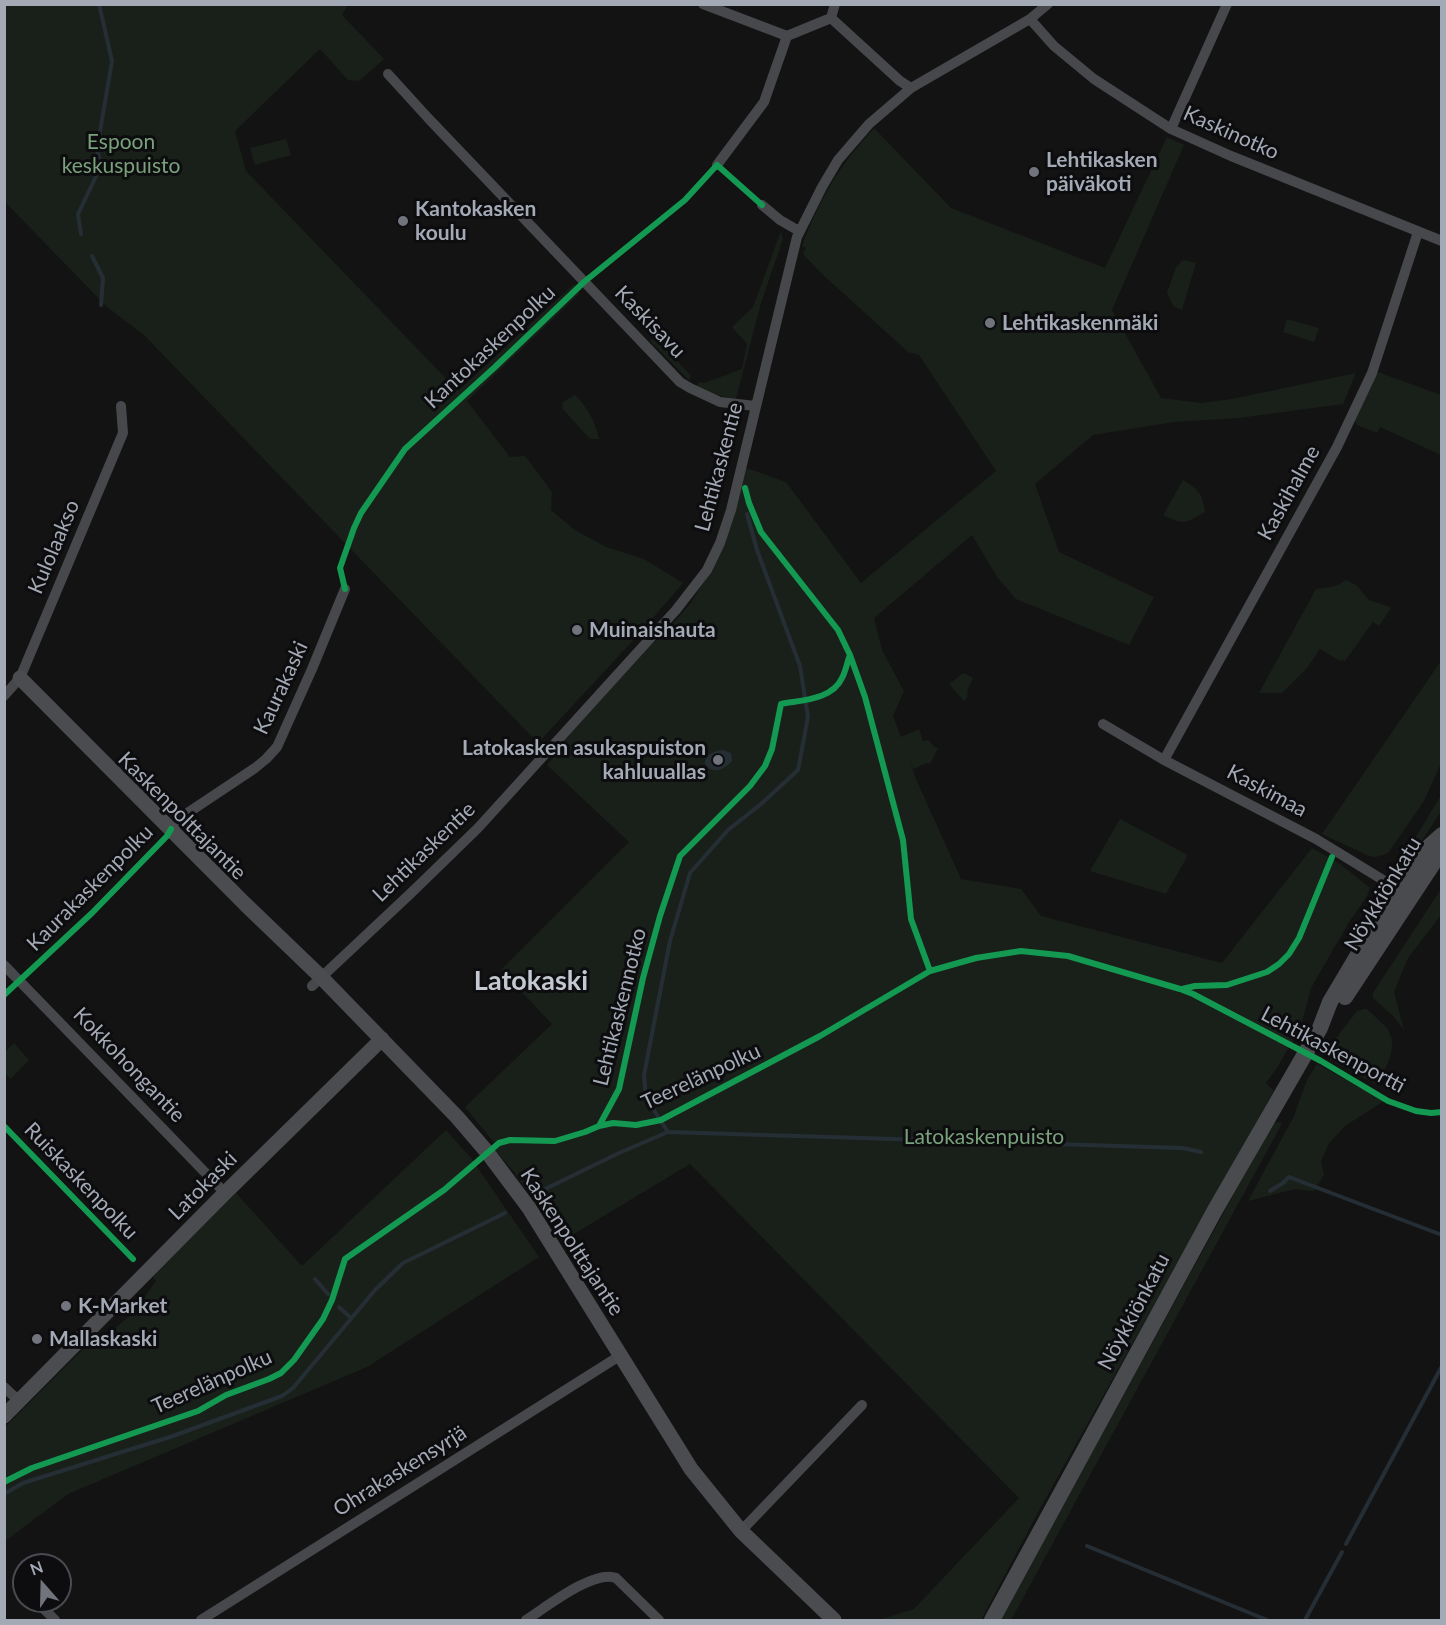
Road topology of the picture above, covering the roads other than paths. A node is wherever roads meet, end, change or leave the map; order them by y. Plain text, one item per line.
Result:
1 (704, 4) edge
2 (835, 4) edge
3 (1048, 4) edge
4 (1227, 4) edge
5 (831, 18) junction
6 (1030, 19) junction
7 (787, 36) junction
8 (388, 74) dead end
9 (911, 88) junction
10 (1171, 129) junction
11 (717, 165) dead end
12 (762, 206) dead end
13 (799, 231) junction
14 (1418, 232) junction
15 (1442, 241) edge
16 (121, 406) dead end
17 (755, 406) junction
18 (345, 589) dead end
19 (20, 678) junction
20 (4, 696) edge
21 (1103, 724) dead end
22 (1164, 760) junction
23 (171, 829) junction
24 (1442, 835) edge
25 (1442, 840) edge
26 (1403, 893) junction
27 (4, 964) edge
28 (316, 981) junction
29 (382, 1039) junction
30 (225, 1193) junction
31 (621, 1355) junction
32 (4, 1387) edge
33 (19, 1401) junction
34 (862, 1406) dead end
35 (4, 1416) edge
36 (741, 1530) junction
37 (201, 1620) edge
38 (526, 1620) edge
39 (659, 1620) edge
40 (834, 1620) edge
41 (992, 1620) edge

1 - 7 street
2 - 5 street
3 - 6 street, Lehtikaskentie
4 - 10 street
5 - 7 street
5 - 9 street
6 - 9 street, Lehtikaskentie
6 - 10 street, Kaskinotko
7 - 11 street
8 - 17 street, Kaskisavu
9 - 13 street, Lehtikaskentie
10 - 14 street, Kaskinotko
12 - 13 street
13 - 17 street, Lehtikaskentie
14 - 15 street, Kaskinotko
14 - 22 street, Kaskihalme
16 - 19 street, Kulolaakso
17 - 28 street, Lehtikaskentie
18 - 23 street, Kaurakaski
19 - 20 street, Kulolaakso
19 - 23 street, Kaskenpolttajantie
21 - 22 street, Kaskimaa
22 - 26 street, Kaskimaa
23 - 28 street, Kaskenpolttajantie
24 - 26 main road, Nöykkiönkatu
25 - 26 main road, Nöykkiönkatu
26 - 41 main road, Nöykkiönkatu
27 - 30 street, Kokkohongantie
28 - 29 street, Kaskenpolttajantie
29 - 30 street, Latokaski
29 - 31 street, Kaskenpolttajantie
30 - 33 street, Latokaski
31 - 36 street, Kaskenpolttajantie
31 - 37 street, Ohrakaskensyrjä
32 - 33 street
33 - 35 street, Latokaski
34 - 36 street
36 - 40 street, Kaskenpolttajantie
38 - 39 street

